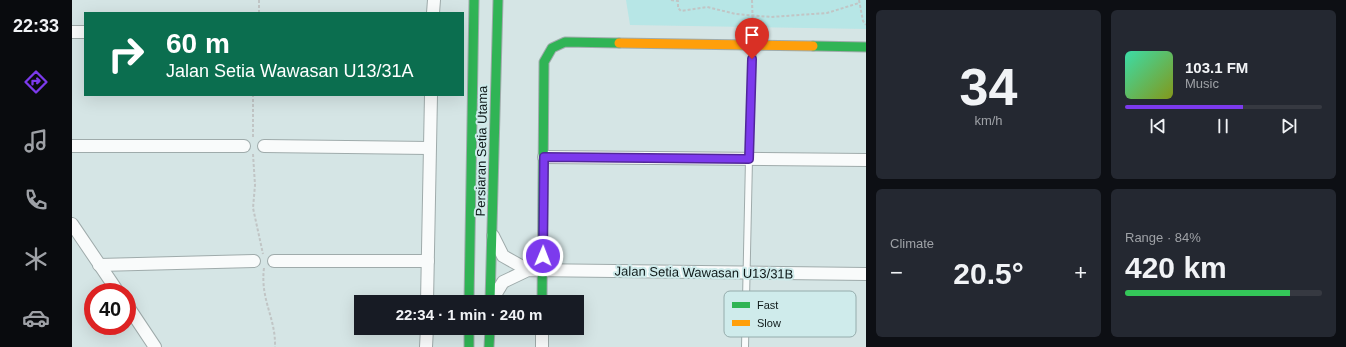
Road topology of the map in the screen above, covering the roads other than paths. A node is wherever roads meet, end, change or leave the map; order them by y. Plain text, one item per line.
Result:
1 (434, 0) edge
2 (474, 0) edge
3 (498, 0) edge
4 (433, 12) edge
5 (72, 32) edge
6 (84, 32) edge
7 (753, 44) junction
8 (866, 47) edge
9 (431, 96) edge
10 (72, 146) edge
11 (264, 146) dead end
12 (250, 147) road end
13 (429, 148) junction
14 (544, 157) junction
15 (749, 159) junction
16 (866, 160) edge
17 (72, 224) edge
18 (492, 233) junction
19 (428, 261) junction
20 (100, 265) junction
21 (528, 270) junction
22 (543, 270) junction
23 (747, 272) junction
24 (866, 274) edge
25 (112, 283) edge
26 (746, 291) edge
27 (427, 295) edge
28 (469, 295) edge
29 (491, 295) edge
30 (495, 295) edge
31 (542, 295) edge
32 (136, 318) edge
33 (427, 335) edge
34 (469, 335) edge
35 (490, 335) edge
36 (542, 335) edge
37 (745, 337) edge
38 (156, 347) edge
39 (426, 347) edge
40 (469, 347) edge
41 (490, 347) edge
42 (542, 347) edge
43 (745, 347) edge

1 - 4 street
2 - 28 street, Persiaran Setia Utama
3 - 18 street, Persiaran Setia Utama
5 - 6 street
7 - 8 street
7 - 14 street
7 - 15 lane
9 - 13 street
10 - 12 street
11 - 13 street
13 - 19 street
14 - 15 street
14 - 22 street
15 - 16 street
15 - 23 lane
17 - 20 street
18 - 21 street
18 - 29 street, Persiaran Setia Utama
19 - 20 street
19 - 27 street
20 - 25 street
21 - 22 street, Jalan Setia Wawasan U13/31B
21 - 30 street
22 - 23 street, Jalan Setia Wawasan U13/31B
22 - 31 street
23 - 24 street, Jalan Setia Wawasan U13/31B
23 - 26 lane
32 - 38 street
33 - 39 street
34 - 40 street
35 - 41 street
36 - 42 street
37 - 43 lane

